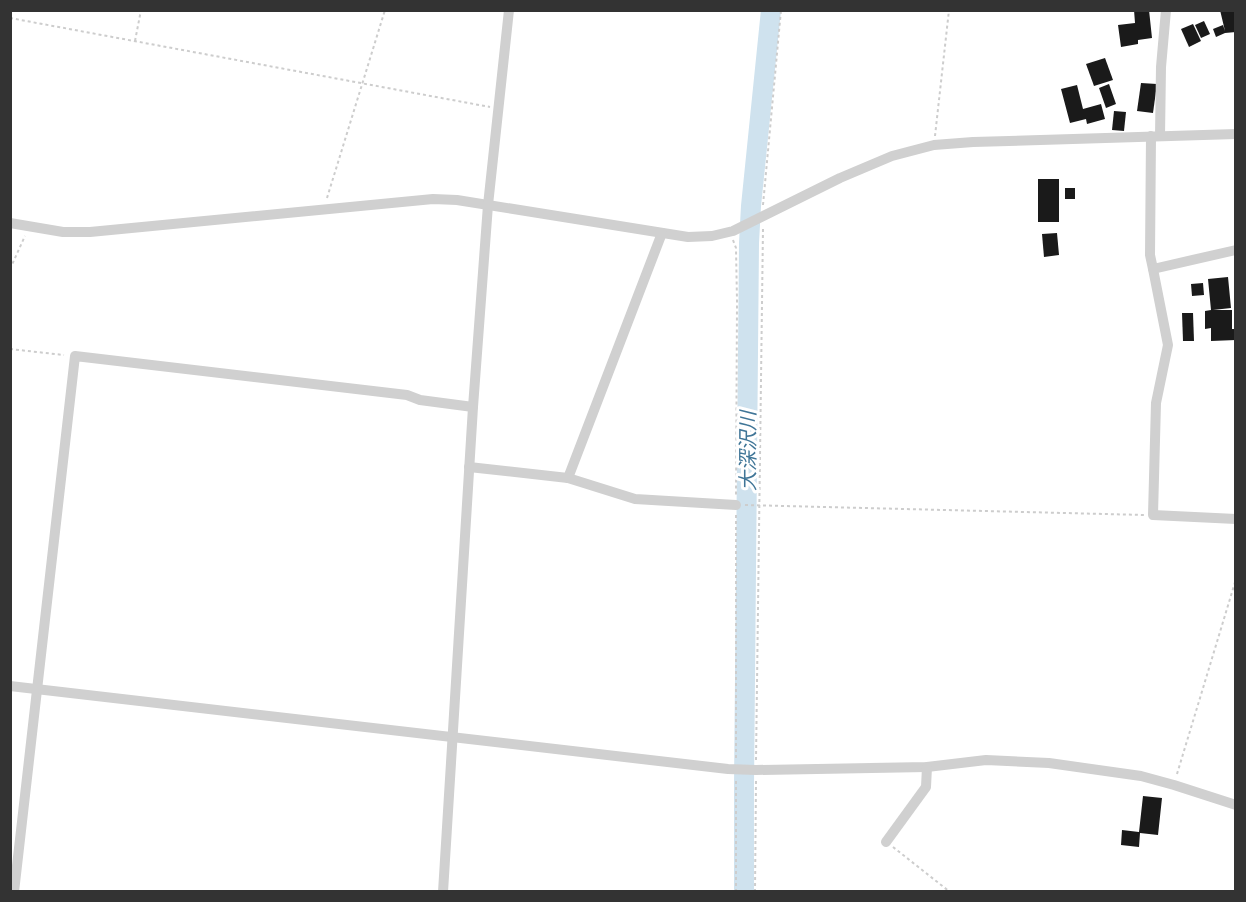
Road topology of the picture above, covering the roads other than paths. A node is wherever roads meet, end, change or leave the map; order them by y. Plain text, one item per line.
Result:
1 (509, 10) edge
2 (1166, 10) edge
3 (1236, 134) edge
4 (1155, 136) junction
5 (488, 205) junction
6 (10, 223) edge
7 (662, 232) junction
8 (1236, 250) edge
9 (1154, 269) junction
10 (473, 407) junction
11 (469, 467) junction
12 (568, 478) junction
13 (736, 505) road end
14 (1236, 519) edge
15 (10, 686) edge
16 (37, 689) junction
17 (453, 738) junction
18 (927, 767) junction
19 (1236, 806) edge
20 (886, 842) road end
21 (14, 891) edge
22 (443, 891) edge

1 - 5 street
2 - 4 street
3 - 4 street
4 - 7 street
4 - 9 street
5 - 6 street
5 - 7 street
5 - 10 street
7 - 12 street
8 - 9 street
9 - 14 street
10 - 11 street
10 - 16 street
11 - 12 street
11 - 17 street
12 - 13 street
15 - 16 street
16 - 17 street
16 - 21 street
17 - 18 street
17 - 22 street
18 - 19 street
18 - 20 street

